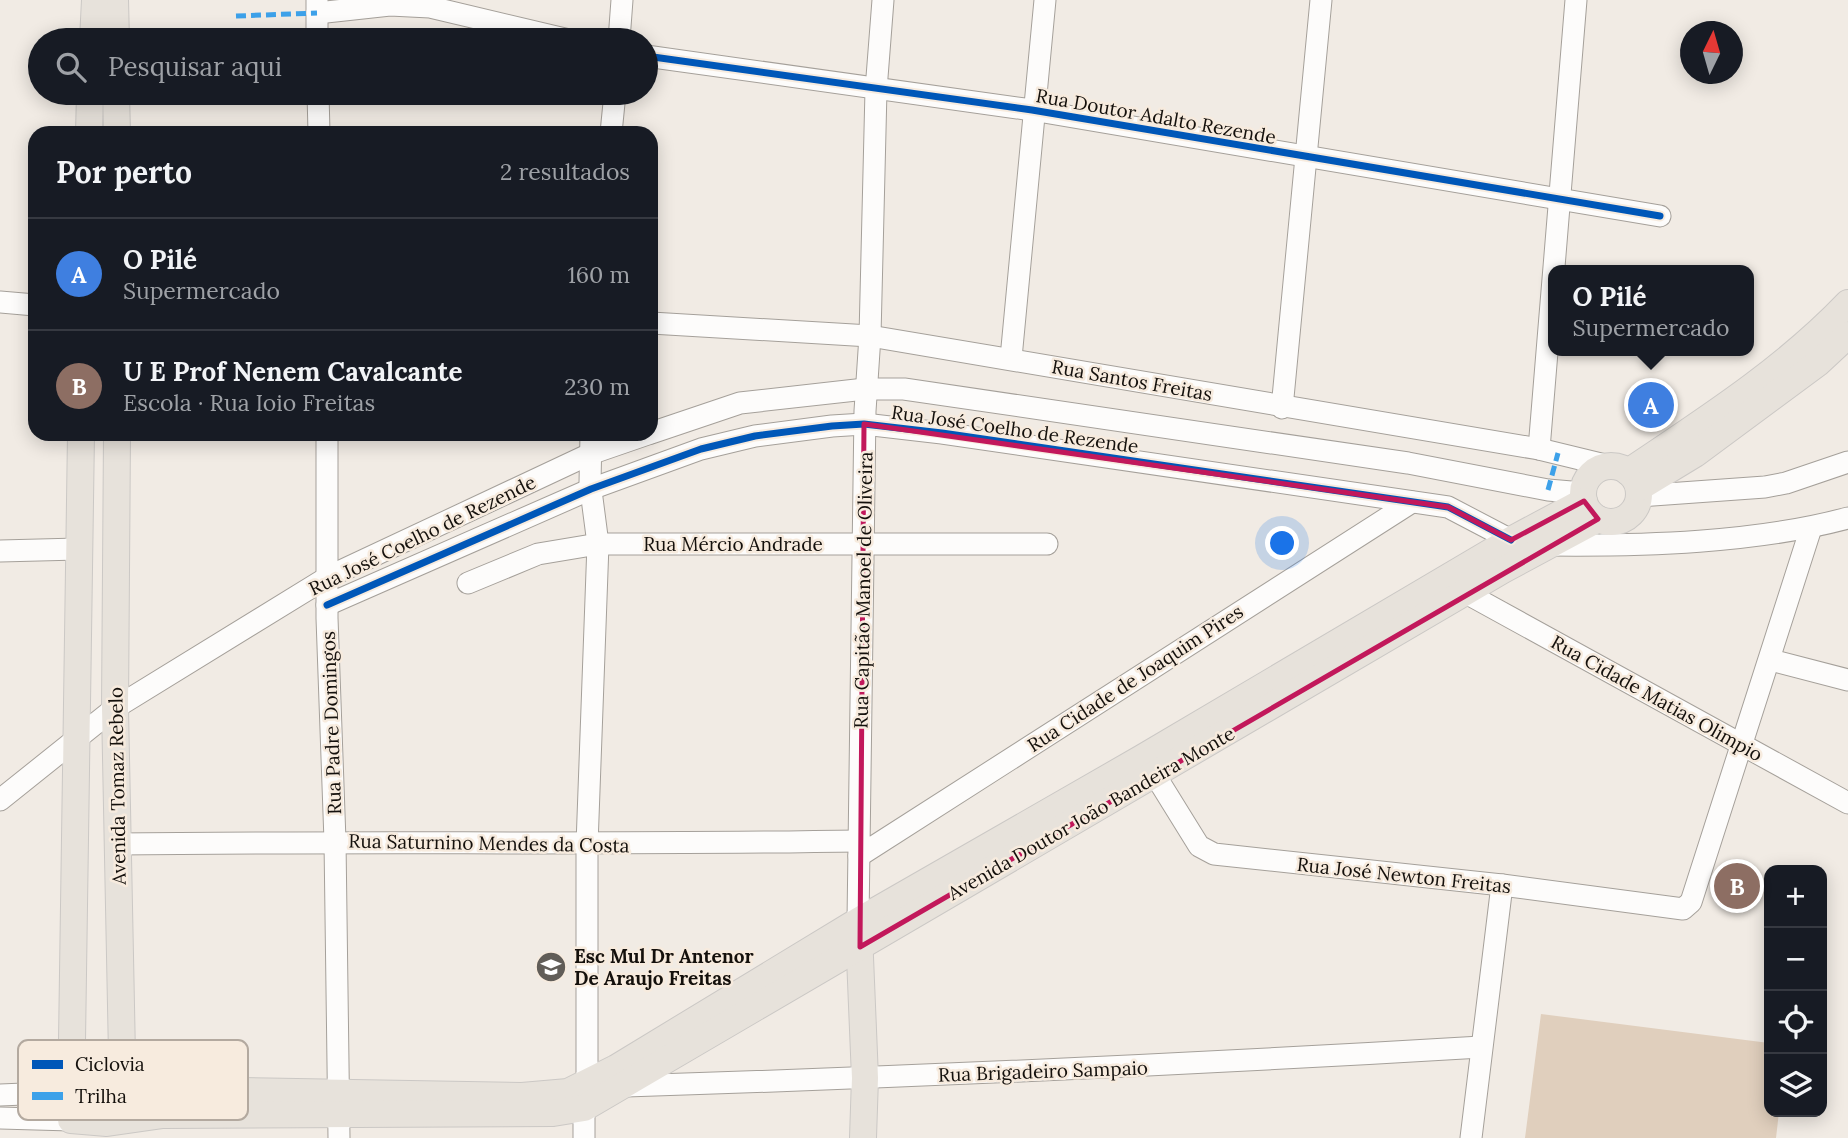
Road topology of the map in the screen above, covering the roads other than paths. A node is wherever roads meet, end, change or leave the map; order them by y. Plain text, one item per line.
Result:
1 (95, 0) edge
2 (115, 0) edge
3 (622, 0) edge
4 (883, 0) edge
5 (1045, 0) edge
6 (1321, 0) edge
7 (1576, 0) edge
8 (317, 7) edge
9 (94, 28) edge
10 (116, 28) edge
11 (317, 28) edge
12 (518, 28) edge
13 (621, 28) edge
14 (658, 58) edge
15 (876, 90) junction
16 (90, 105) edge
17 (116, 105) edge
18 (318, 105) edge
19 (614, 105) edge
20 (1032, 110) junction
21 (89, 126) edge
22 (117, 126) edge
23 (319, 126) edge
24 (612, 126) edge
25 (1307, 158) junction
26 (1558, 200) junction
27 (1660, 216) dead end
28 (1553, 265) edge
29 (0, 302) edge
30 (1848, 303) edge
31 (28, 304) edge
32 (658, 323) edge
33 (1548, 331) edge
34 (870, 335) junction
35 (1848, 335) edge
36 (1011, 358) junction
37 (865, 389) junction
38 (1282, 408) junction
39 (864, 424) junction
40 (658, 430) edge
41 (81, 441) edge
42 (117, 441) edge
43 (327, 441) edge
44 (591, 444) edge
45 (1539, 449) junction
46 (1848, 462) edge
47 (1629, 480) junction
48 (591, 489) junction
49 (1412, 502) junction
50 (1588, 504) junction
51 (1848, 518) edge
52 (1811, 528) junction
53 (1511, 540) junction
54 (865, 543) junction
55 (598, 544) junction
56 (1047, 544) dead end
57 (1547, 545) junction
58 (78, 549) junction
59 (0, 551) edge
60 (328, 577) junction
61 (468, 583) dead end
62 (1466, 593) junction
63 (327, 605) junction
64 (1771, 660) junction
65 (1848, 680) edge
66 (115, 708) junction
67 (76, 739) junction
68 (1743, 745) junction
69 (1155, 775) junction
70 (0, 800) edge
71 (1848, 803) edge
72 (335, 841) junction
73 (117, 844) junction
74 (587, 845) junction
75 (860, 849) junction
76 (1502, 885) junction
77 (859, 934) junction
78 (72, 1040) edge
79 (121, 1040) edge
80 (1481, 1047) junction
81 (621, 1077) junction
82 (865, 1078) junction
83 (587, 1082) junction
84 (18, 1094) edge
85 (0, 1095) edge
86 (248, 1105) edge
87 (523, 1105) junction
88 (584, 1108) junction
89 (248, 1115) edge
90 (339, 1116) edge
91 (0, 1118) edge
92 (149, 1120) edge
93 (71, 1129) edge
94 (123, 1129) edge
95 (584, 1138) edge
96 (863, 1138) edge
97 (1471, 1138) edge

1 - 9 main road
2 - 10 main road
3 - 13 street
4 - 15 street, Rua Capitão Manoel de Oliveira
5 - 20 street
6 - 25 street
7 - 26 street
8 - 11 street
8 - 12 street
14 - 15 street, Rua Doutor Adalto Rezende
15 - 20 street, Rua Doutor Adalto Rezende
15 - 34 street, Rua Capitão Manoel de Oliveira
16 - 21 main road
17 - 22 main road
18 - 23 street
19 - 24 street
20 - 25 street, Rua Doutor Adalto Rezende
20 - 36 street
25 - 26 street, Rua Doutor Adalto Rezende
25 - 38 street
26 - 27 street, Rua Doutor Adalto Rezende
26 - 28 street
29 - 31 street
30 - 47 main road
32 - 34 street, Rua Santos Freitas
33 - 45 street
34 - 36 street, Rua Santos Freitas
34 - 37 street, Rua Capitão Manoel de Oliveira
35 - 47 main road
36 - 38 street, Rua Santos Freitas
37 - 39 street, Rua Capitão Manoel de Oliveira
37 - 40 street, Rua José Coelho de Rezende
37 - 50 street, Rua José Coelho de Rezende
38 - 45 street, Rua Santos Freitas
39 - 48 street, Rua José Coelho de Rezende
39 - 49 street, Rua José Coelho de Rezende
39 - 54 street, Rua Capitão Manoel de Oliveira
41 - 58 main road, Avenida Tomaz Rebelo
42 - 66 main road, Avenida Tomaz Rebelo
43 - 60 street, Rua Padre Domingos
44 - 48 street
44 - 60 street, Rua José Coelho de Rezende
45 - 47 street, Rua Santos Freitas
46 - 47 street
47 - 50 main road
47 - 50 main road
48 - 55 street
48 - 63 street, Rua José Coelho de Rezende
49 - 53 street, Rua José Coelho de Rezende
49 - 75 street, Rua Cidade de Joaquim Pires
50 - 53 main road, Avenida Doutor João Bandeira Monte
50 - 57 main road, Avenida Doutor João Bandeira Monte
51 - 52 street
52 - 57 street
52 - 64 street
53 - 77 main road, Avenida Doutor João Bandeira Monte
54 - 55 street, Rua Mércio Andrade
54 - 56 street, Rua Mércio Andrade
54 - 75 street, Rua Capitão Manoel de Oliveira
55 - 61 street, Rua Mércio Andrade
55 - 74 street
57 - 62 main road, Avenida Doutor João Bandeira Monte
58 - 59 street
58 - 67 main road, Avenida Tomaz Rebelo
60 - 63 street, Rua Padre Domingos
60 - 66 street, Rua José Coelho de Rezende
62 - 68 street, Rua Cidade Matias Olimpio
62 - 69 main road, Avenida Doutor João Bandeira Monte
63 - 72 street, Rua Padre Domingos
64 - 65 street
64 - 68 street
66 - 67 street, Rua José Coelho de Rezende
66 - 73 main road, Avenida Tomaz Rebelo
67 - 70 street, Rua José Coelho de Rezende
67 - 78 main road, Avenida Tomaz Rebelo
68 - 71 street, Rua Cidade Matias Olimpio
68 - 76 street, Rua José Newton Freitas
69 - 76 street, Rua José Newton Freitas
69 - 77 main road, Avenida Doutor João Bandeira Monte
72 - 73 street, Rua Saturnino Mendes da Costa
72 - 74 street, Rua Saturnino Mendes da Costa
72 - 90 street, Rua Padre Domingos
73 - 79 main road, Avenida Tomaz Rebelo
74 - 75 street, Rua Saturnino Mendes da Costa
74 - 83 street
75 - 77 street, Rua Capitão Manoel de Oliveira
76 - 80 street
77 - 81 main road, Avenida Doutor João Bandeira Monte
77 - 82 main road, Rua Capitão Manoel de Oliveira
80 - 82 street, Rua Brigadeiro Sampaio
80 - 97 street
81 - 82 street, Rua Brigadeiro Sampaio
81 - 83 main road, Avenida Doutor João Bandeira Monte
81 - 88 main road, Avenida Doutor João Bandeira Monte
82 - 96 main road, Rua Capitão Manoel de Oliveira
83 - 87 main road, Avenida Doutor João Bandeira Monte
84 - 85 street
86 - 90 main road
87 - 88 main road
87 - 90 main road
88 - 95 street
89 - 90 main road
91 - 93 street
92 - 94 main road
93 - 94 main road

